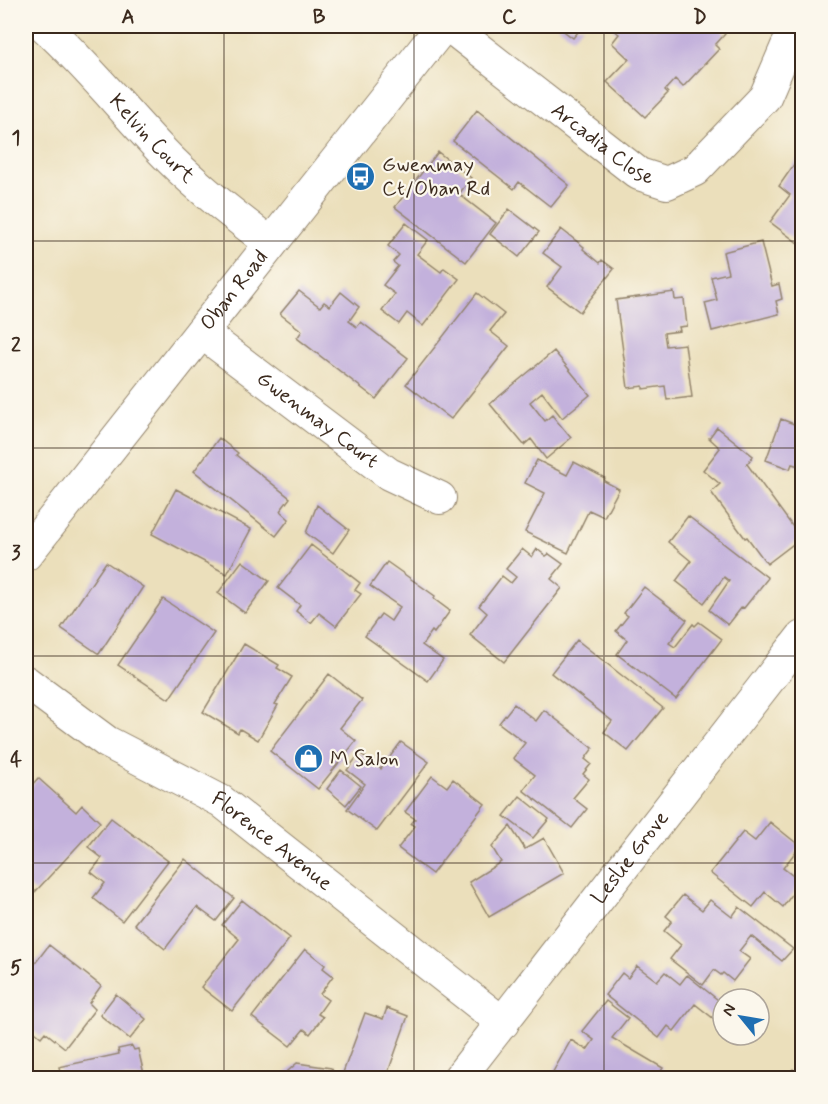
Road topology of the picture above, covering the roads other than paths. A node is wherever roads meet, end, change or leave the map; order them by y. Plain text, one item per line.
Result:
1 (44, 26) edge
2 (443, 26) edge
3 (449, 26) edge
4 (787, 46) dead end
5 (270, 243) junction
6 (201, 332) junction
7 (440, 498) dead end
8 (26, 554) edge
9 (802, 638) edge
10 (26, 682) edge
11 (503, 1023) junction
12 (459, 1078) edge

1 - 5 street, Kelvin Court
2 - 5 street, Oban Road
3 - 4 street, Arcadia Close
5 - 6 street, Oban Road
6 - 7 street, Gwenmay Court
6 - 8 street, Oban Road
9 - 11 street, Leslie Grove
10 - 11 street, Florence Avenue
11 - 12 street, Leslie Grove

